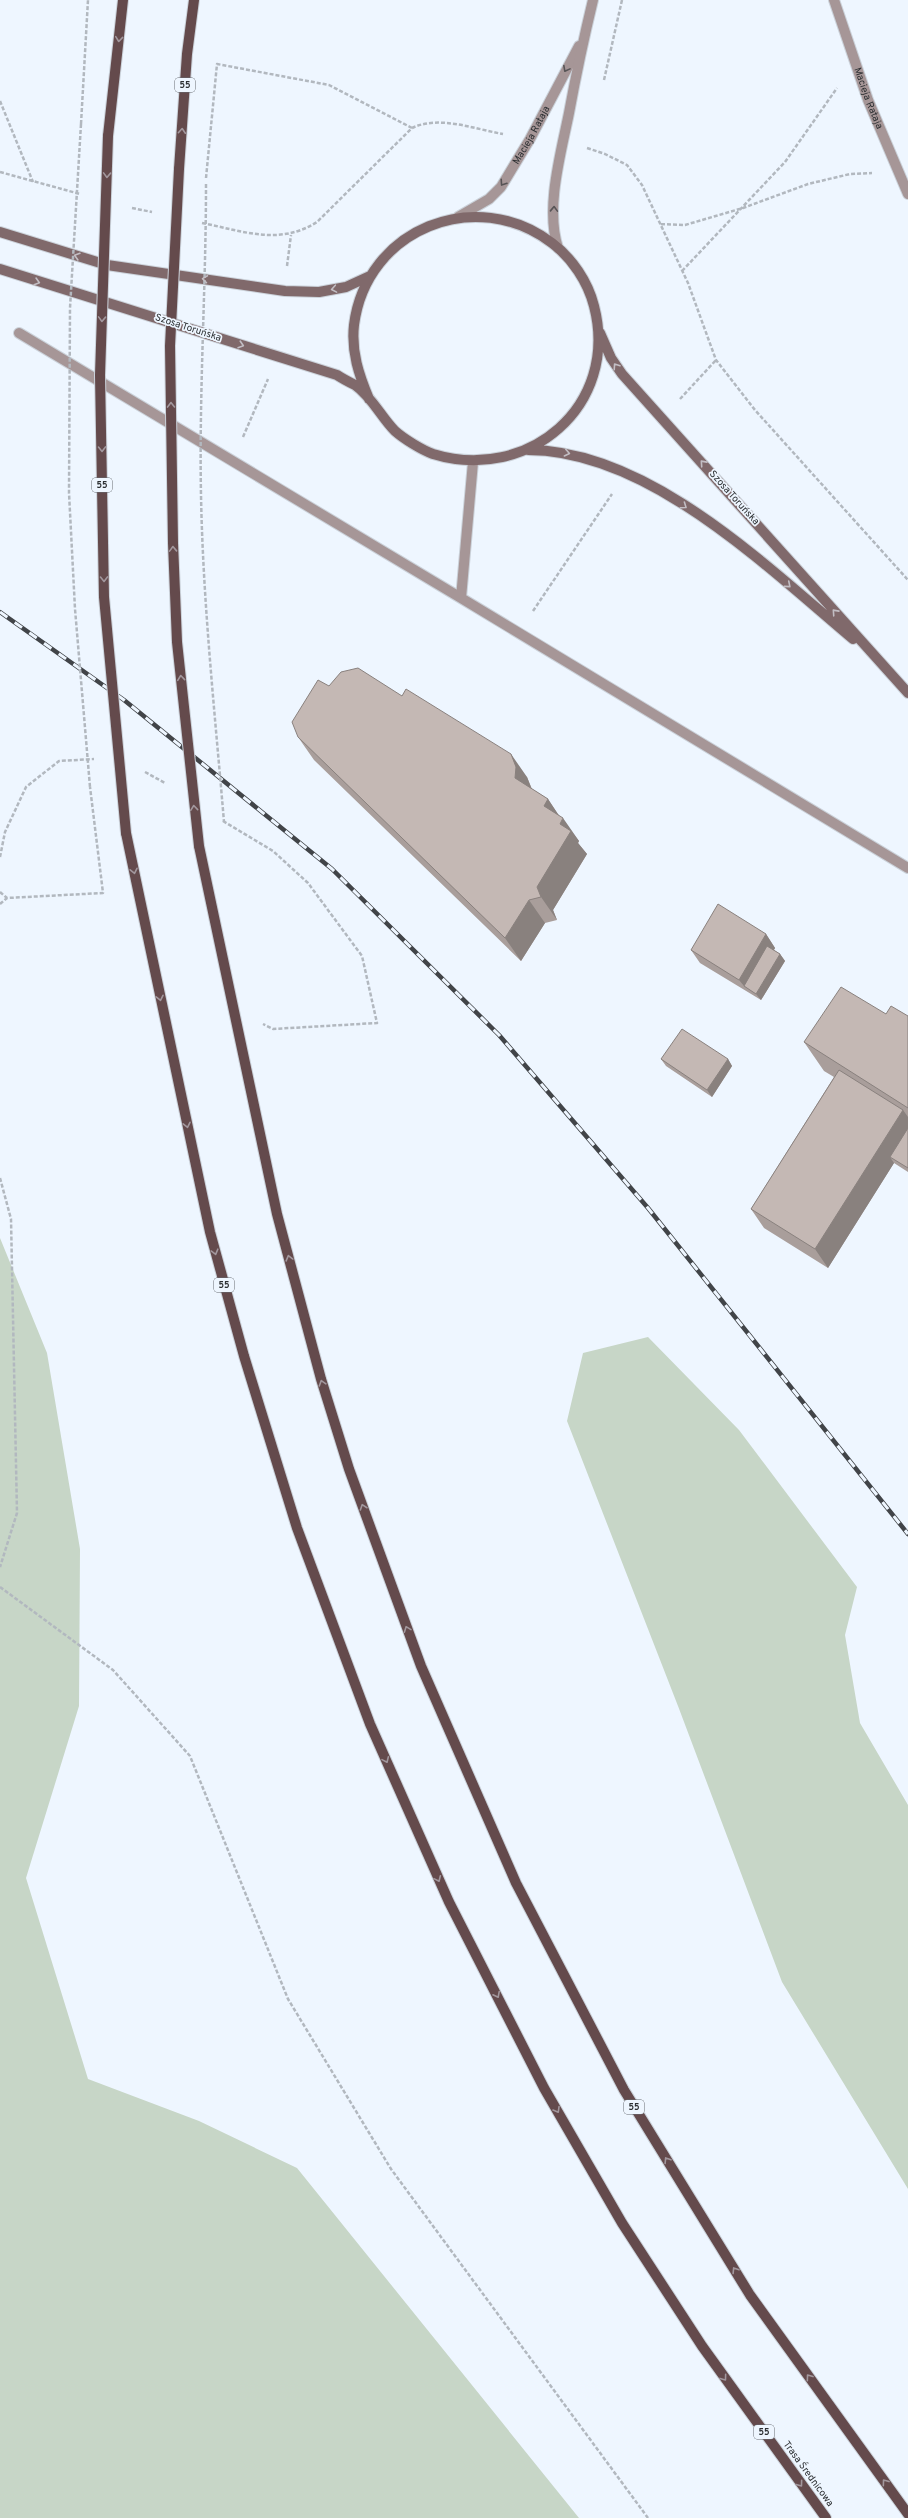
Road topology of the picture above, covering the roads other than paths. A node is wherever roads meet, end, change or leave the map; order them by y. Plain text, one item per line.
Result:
1 (123, 0) edge
2 (194, 0) edge
3 (593, 0) edge
4 (834, 0) edge
5 (584, 35) junction
6 (908, 194) edge
7 (458, 217) junction
8 (0, 232) edge
9 (558, 248) junction
10 (0, 269) edge
11 (370, 276) junction
12 (598, 328) junction
13 (19, 333) dead end
14 (369, 399) junction
15 (528, 450) junction
16 (473, 462) junction
17 (461, 598) junction
18 (880, 662) junction
19 (908, 693) edge
20 (908, 868) edge
21 (908, 2514) edge
22 (826, 2518) edge

1 -> 22 main road, Trasa Średnicowa / 55, bridge
21 -> 2 main road, 55, bridge
3 - 5 street, Macieja Rataja
4 - 6 street, Macieja Rataja
5 -> 7 street, Macieja Rataja
9 -> 5 street, Macieja Rataja
7 - 9 main road
7 - 11 main road
11 -> 8 main road
9 - 12 main road
10 -> 14 main road, Szosa Toruńska
11 - 14 main road
12 - 15 main road
18 -> 12 main road, Szosa Toruńska
13 - 17 street
14 - 16 main road
15 - 16 main road
15 -> 18 main road, Szosa Toruńska
16 - 17 street
17 - 20 street
18 - 19 main road, Szosa Toruńska

